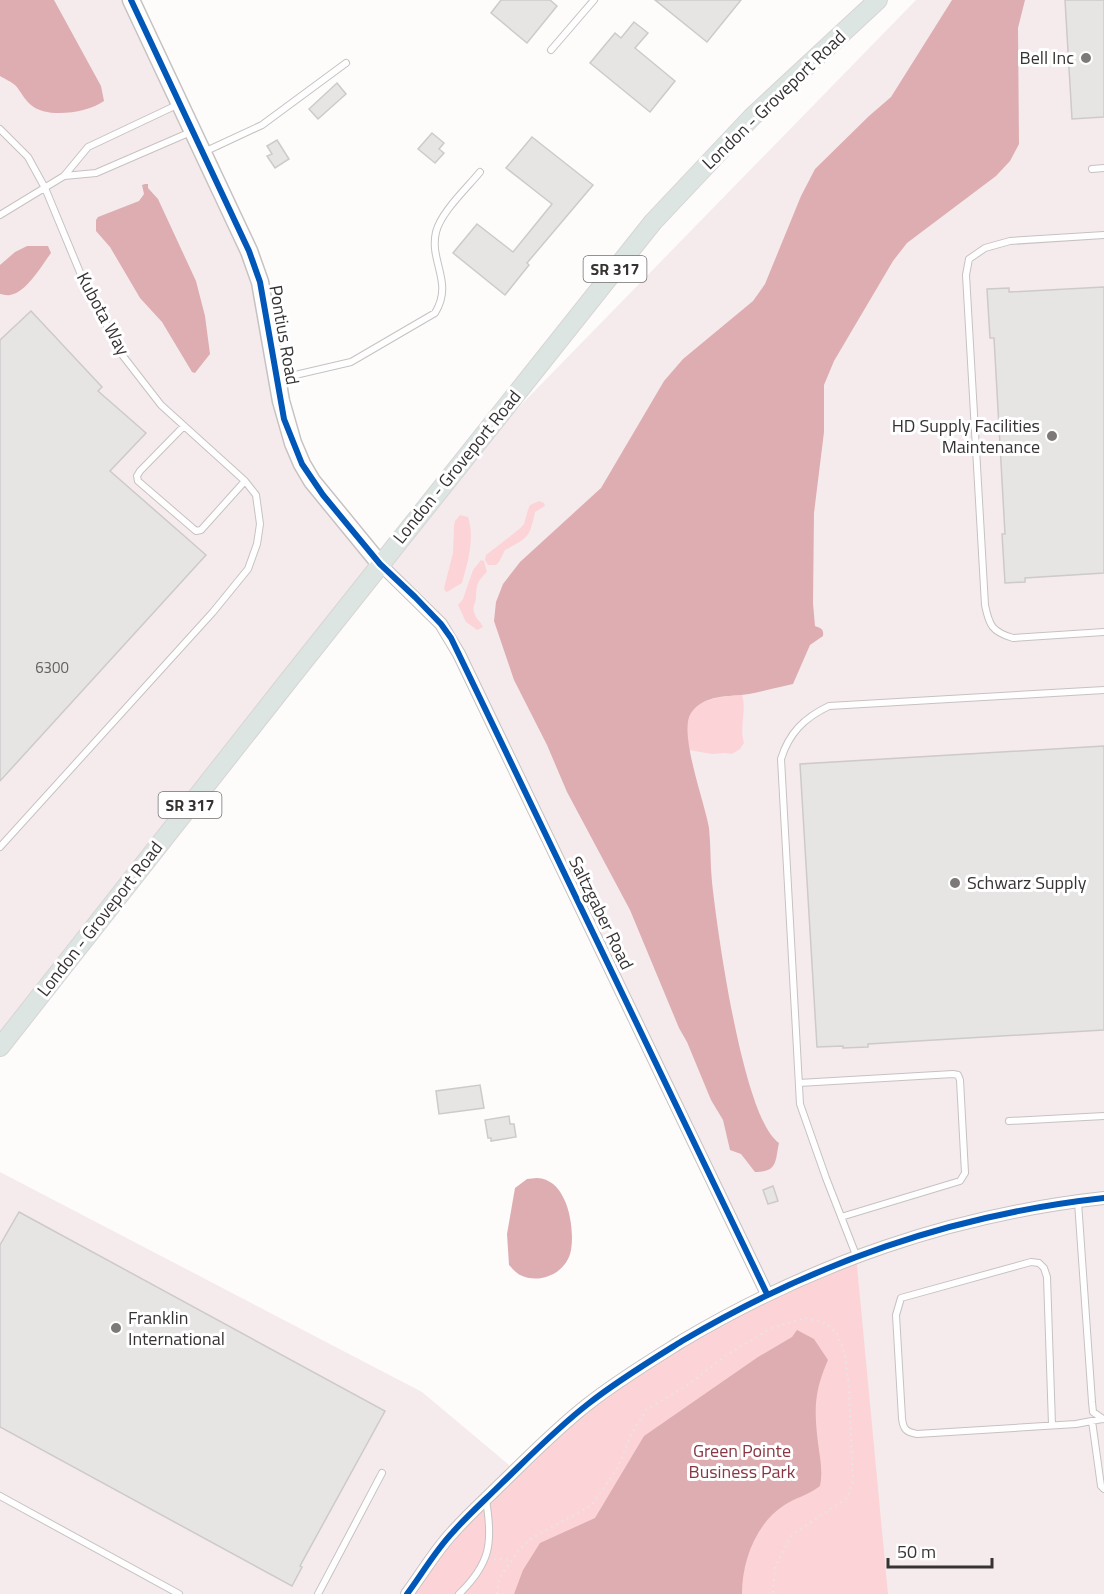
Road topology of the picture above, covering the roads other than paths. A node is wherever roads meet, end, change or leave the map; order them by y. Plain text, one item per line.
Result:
1 (131, 0) edge
2 (594, 0) edge
3 (878, 0) edge
4 (551, 50) dead end
5 (346, 63) dead end
6 (180, 104) junction
7 (0, 129) edge
8 (194, 130) junction
9 (204, 152) junction
10 (1104, 168) edge
11 (1092, 169) dead end
12 (480, 172) dead end
13 (64, 176) junction
14 (45, 188) junction
15 (0, 215) edge
16 (1104, 235) edge
17 (277, 379) junction
18 (184, 426) junction
19 (245, 481) junction
20 (380, 564) junction
21 (1104, 632) edge
22 (1104, 690) edge
23 (0, 847) edge
24 (0, 1047) edge
25 (799, 1083) junction
26 (1104, 1116) edge
27 (1009, 1121) dead end
28 (1104, 1197) edge
29 (1078, 1200) junction
30 (842, 1217) junction
31 (856, 1256) junction
32 (767, 1294) junction
33 (1103, 1419) edge
34 (1092, 1421) junction
35 (1052, 1425) junction
36 (382, 1473) dead end
37 (1104, 1489) edge
38 (0, 1496) edge
39 (486, 1500) junction
40 (179, 1594) edge
41 (318, 1594) edge
42 (407, 1594) edge
43 (459, 1594) edge

1 - 6 street, Pontius Road
2 - 4 lane
3 - 20 main road, London - Groveport Road / SR 317
5 - 9 lane
6 - 8 street, Pontius Road
6 - 13 lane
7 - 14 lane, Kubota Way
8 - 9 street, Pontius Road
8 - 13 lane
9 - 17 street, Pontius Road
10 - 11 lane
12 - 17 lane
13 - 14 lane
14 - 15 lane
14 - 18 lane, Kubota Way
16 - 21 lane
17 - 20 street, Pontius Road
18 - 19 lane, Kubota Way
18 - 19 lane
19 - 23 lane
20 - 24 main road, London - Groveport Road / SR 317
20 - 32 street, Saltzgaber Road
22 - 25 lane
25 - 30 lane
25 - 30 lane
26 - 27 lane
28 - 29 street
29 - 31 street
29 - 33 lane
30 - 31 lane
31 - 32 street
32 - 39 street
33 - 34 lane
34 - 35 lane
34 - 37 lane
35 - 35 lane
36 - 41 lane
38 - 40 lane
39 - 42 street
39 - 43 lane

